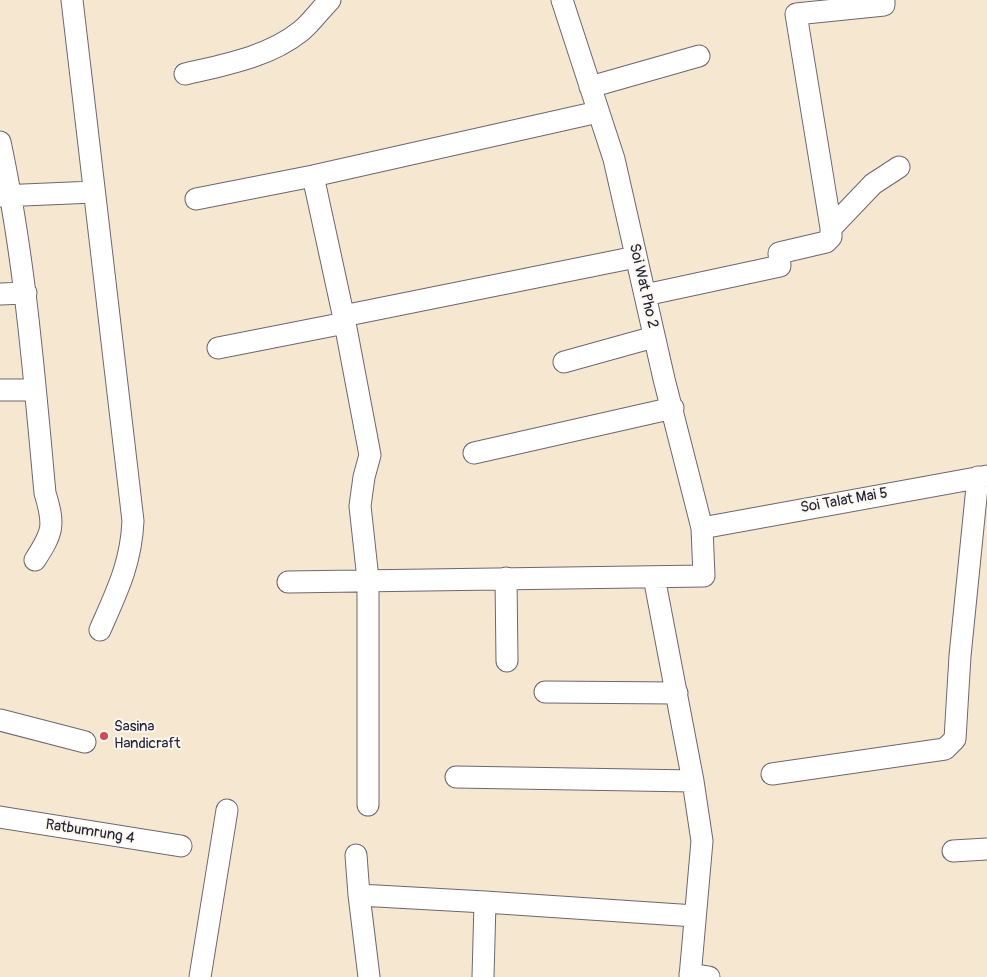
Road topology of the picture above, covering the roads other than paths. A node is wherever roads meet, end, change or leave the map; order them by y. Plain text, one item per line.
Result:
1 (72, 0) edge
2 (330, 0) edge
3 (562, 0) edge
4 (884, 0) edge
5 (308, 8) edge
6 (699, 56) dead end
7 (185, 74) dead end
8 (590, 87) junction
9 (598, 112) junction
10 (0, 142) edge
11 (899, 168) dead end
12 (313, 176) junction
13 (94, 192) junction
14 (6, 196) edge
15 (196, 199) dead end
16 (832, 228) junction
17 (636, 257) junction
18 (26, 293) junction
19 (0, 294) edge
20 (645, 295) junction
21 (344, 319) junction
22 (654, 337) junction
23 (218, 348) dead end
24 (564, 362) dead end
25 (0, 390) edge
26 (35, 390) junction
27 (673, 408) junction
28 (474, 453) dead end
29 (983, 477) edge
30 (702, 528) junction
31 (35, 560) dead end
32 (654, 577) junction
33 (506, 578) junction
34 (368, 579) junction
35 (288, 582) dead end
36 (100, 630) dead end
37 (507, 660) dead end
38 (545, 692) dead end
39 (677, 693) junction
40 (0, 720) edge
41 (85, 742) dead end
42 (772, 774) dead end
43 (456, 777) dead end
44 (694, 781) junction
45 (368, 805) dead end
46 (228, 810) dead end
47 (0, 817) edge
48 (181, 846) dead end
49 (987, 849) edge
50 (953, 851) dead end
51 (356, 855) dead end
52 (359, 895) junction
53 (485, 902) junction
54 (695, 916) junction
55 (696, 976) edge
56 (200, 977) edge
57 (369, 977) edge
58 (483, 977) edge

1 - 13 street
2 - 5 street
3 - 8 street, Soi Wat Pho 2
4 - 16 street
5 - 7 street
6 - 8 street
8 - 9 street, Soi Wat Pho 2
9 - 12 street
9 - 17 street, Soi Wat Pho 2
10 - 14 street
11 - 16 street
12 - 15 street
12 - 21 street
13 - 14 street
13 - 36 street
14 - 18 street
16 - 20 street
17 - 20 street, Soi Wat Pho 2
17 - 21 street
18 - 19 street
18 - 26 street
20 - 22 street, Soi Wat Pho 2
21 - 23 street
21 - 34 street
22 - 24 street
22 - 27 street, Soi Wat Pho 2
25 - 26 street
26 - 31 street
27 - 28 street
27 - 30 street, Soi Wat Pho 2
29 - 30 street, Soi Talat Mai 5
29 - 42 street
30 - 32 street, Soi Wat Pho 2
32 - 33 street
32 - 39 street
33 - 34 street
33 - 37 street
34 - 35 street
34 - 45 street
38 - 39 street
39 - 44 street
40 - 41 street
43 - 44 street
44 - 54 street
46 - 56 street
47 - 48 street, Ratbumrung 4
49 - 50 street
51 - 52 street
52 - 53 street
52 - 57 street
53 - 54 street
53 - 58 street
54 - 55 street

